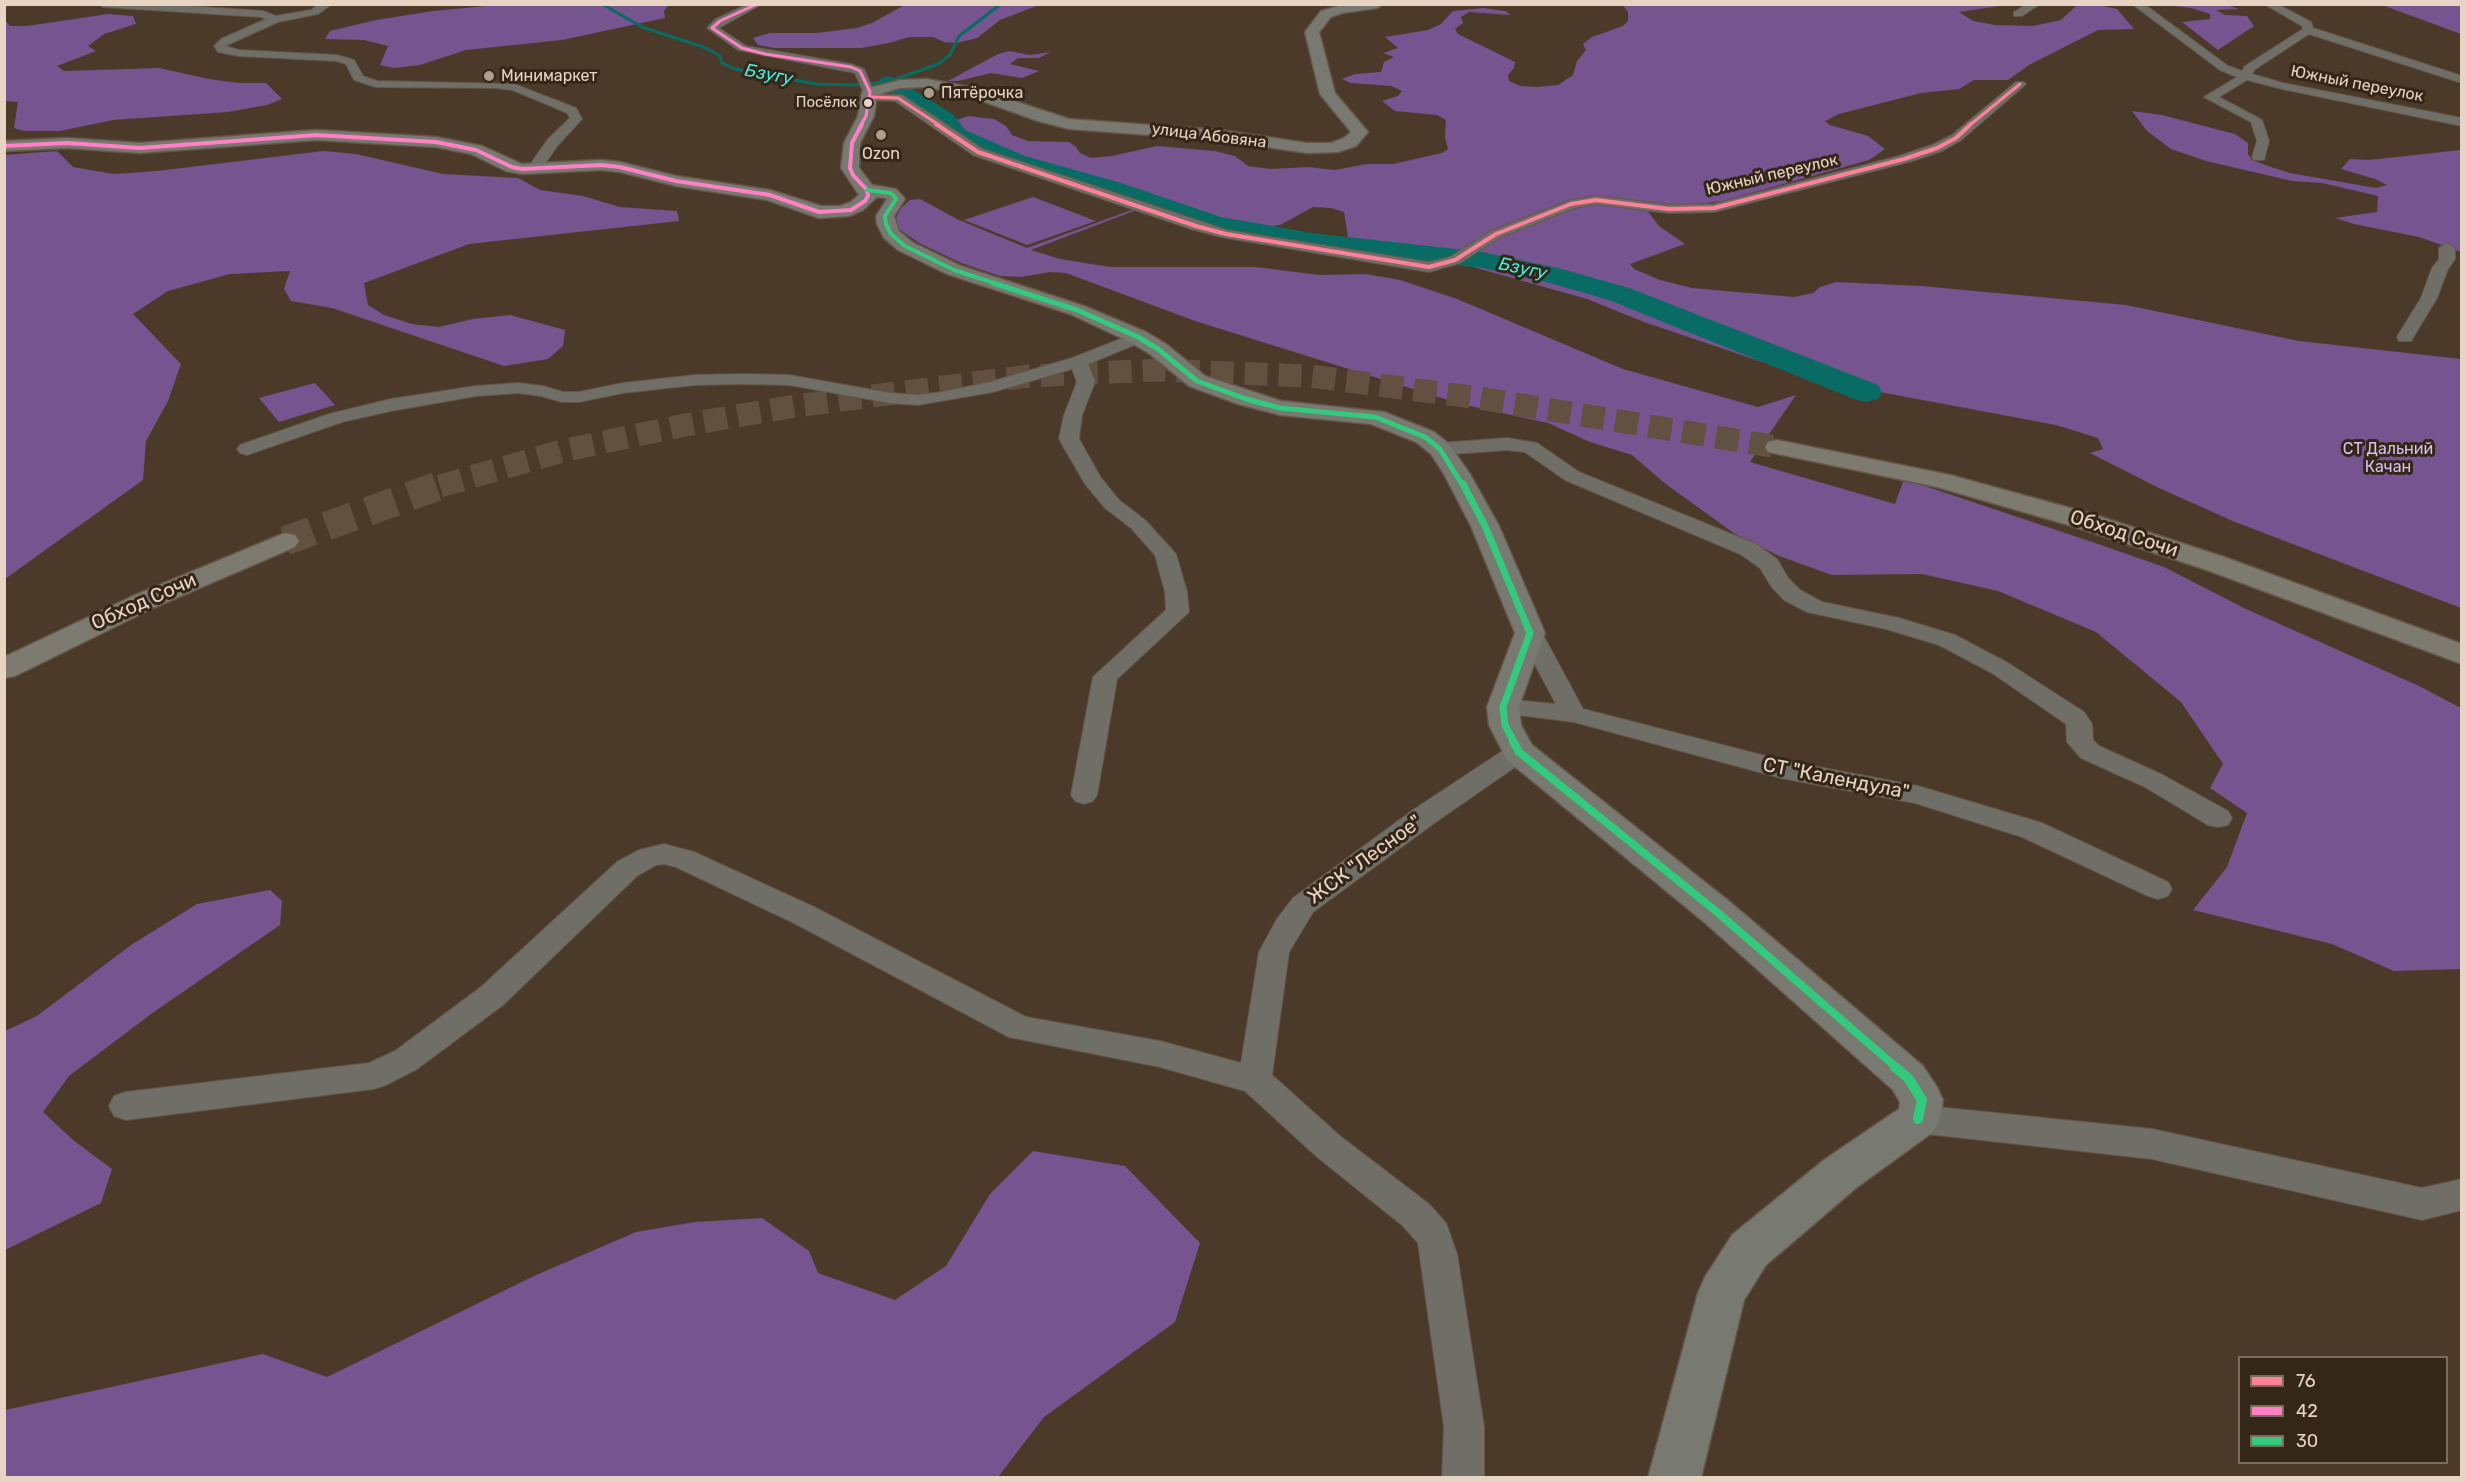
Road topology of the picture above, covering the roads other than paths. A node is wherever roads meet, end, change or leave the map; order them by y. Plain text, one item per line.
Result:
1 (103, 4) edge
2 (327, 4) edge
3 (757, 4) edge
4 (1377, 4) edge
5 (2035, 4) edge
6 (2137, 4) edge
7 (2269, 4) edge
8 (2018, 14) dead end
9 (275, 20) junction
10 (2308, 30) junction
11 (2246, 76) junction
12 (2462, 80) edge
13 (2020, 84) dead end
14 (876, 88) junction
15 (2462, 122) edge
16 (4, 146) edge
17 (2259, 157) dead end
18 (534, 169) junction
19 (867, 190) junction
20 (2447, 248) dead end
21 (2405, 336) dead end
22 (1138, 337) junction
23 (1078, 362) junction
24 (1777, 447) tunnel mouth
25 (247, 449) dead end
26 (1440, 449) junction
27 (285, 541) tunnel mouth
28 (1530, 633) junction
29 (2462, 654) edge
30 (4, 669) edge
31 (1503, 707) junction
32 (1574, 714) junction
33 (1519, 752) junction
34 (1084, 795) dead end
35 (2218, 818) dead end
36 (2158, 889) dead end
37 (1256, 1080) junction
38 (126, 1106) dead end
39 (1918, 1119) junction
40 (2462, 1194) edge
41 (1463, 1478) edge
42 (1674, 1478) edge

1 - 9 street
2 - 9 street
3 - 14 street
4 - 14 street, улица Абовяна
5 - 8 street
6 - 11 street, Южный переулок
7 - 10 street, Южный переулок
9 - 18 street
10 - 11 street, Южный переулок
10 - 12 street, Южный переулок
11 - 15 street, Южный переулок
11 - 17 street, Южный переулок
13 - 14 street, Южный переулок
14 - 19 street
16 - 18 street
18 - 19 street
19 - 22 street
20 - 21 street
22 - 23 street
22 - 26 street
23 - 25 street
23 - 34 street
24 - 29 highway, Обход Сочи
26 - 28 street
26 - 35 street
27 - 30 highway, Обход Сочи
28 - 31 street
28 - 32 street
31 - 32 street, СТ "Календула"
31 - 33 street
32 - 36 street, СТ "Календула"
33 - 37 street, ЖСК "Лесное"
33 - 39 street
37 - 38 street
37 - 41 street
39 - 40 street
39 - 42 street

